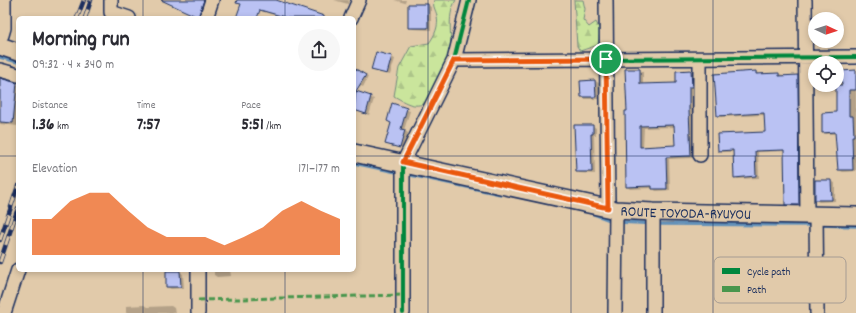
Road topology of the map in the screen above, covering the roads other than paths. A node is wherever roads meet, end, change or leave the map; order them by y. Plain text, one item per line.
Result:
1 (4, 0) edge
2 (111, 0) edge
3 (212, 0) edge
4 (359, 0) edge
5 (469, 0) edge
6 (606, 0) edge
7 (805, 0) edge
8 (123, 16) edge
9 (207, 16) edge
10 (352, 16) edge
11 (0, 35) edge
12 (0, 46) edge
13 (16, 51) edge
14 (856, 57) edge
15 (700, 58) junction
16 (805, 58) junction
17 (606, 59) junction
18 (454, 60) junction
19 (0, 70) edge
20 (16, 74) edge
21 (356, 153) edge
22 (700, 155) dead end
23 (403, 162) junction
24 (612, 209) junction
25 (653, 212) junction
26 (812, 214) junction
27 (856, 216) edge
28 (814, 257) edge
29 (17, 272) edge
30 (198, 272) edge
31 (816, 303) edge
32 (4, 313) edge
33 (198, 313) edge
34 (403, 313) edge
35 (615, 313) edge
36 (653, 313) edge
37 (817, 313) edge

1 - 11 street
2 - 8 street
3 - 9 street
4 - 10 street
5 - 18 street
6 - 17 street
7 - 16 street
12 - 13 main road
14 - 16 street
15 - 16 street
15 - 17 street
15 - 22 street
16 - 26 street
17 - 18 street
17 - 24 street
18 - 23 street
19 - 20 street
21 - 23 main road, ROUTE TOYODA-RYUYOU
23 - 24 main road, ROUTE TOYODA-RYUYOU
23 - 34 street
24 - 25 main road, ROUTE TOYODA-RYUYOU
24 - 35 street
25 - 26 main road, ROUTE TOYODA-RYUYOU
25 - 36 street
26 - 27 main road, ROUTE TOYODA-RYUYOU
26 - 28 street
29 - 32 street
30 - 33 street
31 - 37 street

